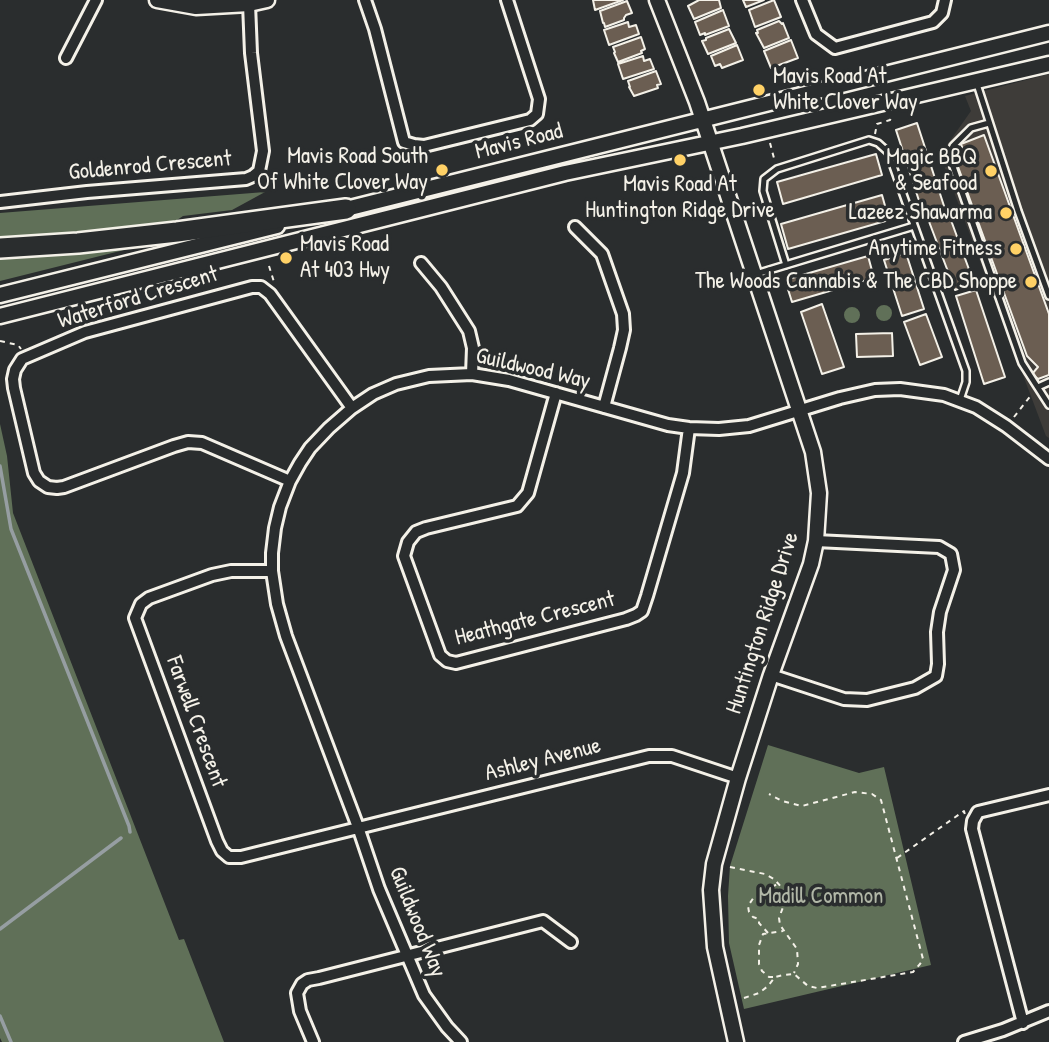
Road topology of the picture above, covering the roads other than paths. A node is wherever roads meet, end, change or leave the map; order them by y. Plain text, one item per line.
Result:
1 (96, 0) edge
2 (157, 0) edge
3 (267, 0) edge
4 (365, 0) edge
5 (507, 0) edge
6 (657, 0) edge
7 (802, 0) edge
8 (945, 0) edge
9 (249, 4) junction
10 (1049, 33) edge
11 (66, 58) dead end
12 (1049, 64) edge
13 (976, 82) junction
14 (703, 120) junction
15 (989, 123) junction
16 (711, 142) junction
17 (0, 202) edge
18 (346, 209) junction
19 (914, 226) junction
20 (575, 227) dead end
21 (0, 248) edge
22 (421, 263) dead end
23 (786, 265) junction
24 (755, 274) junction
25 (0, 295) edge
26 (1049, 296) edge
27 (0, 316) edge
28 (472, 374) junction
29 (1049, 382) edge
30 (1038, 387) junction
31 (556, 393) junction
32 (960, 400) junction
33 (1049, 405) edge
34 (604, 407) junction
35 (352, 408) junction
36 (800, 411) junction
37 (689, 428) junction
38 (1049, 459) edge
39 (290, 481) junction
40 (816, 541) junction
41 (272, 571) junction
42 (771, 675) junction
43 (738, 778) junction
44 (1049, 795) edge
45 (358, 827) junction
46 (570, 942) dead end
47 (408, 955) junction
48 (1049, 1011) edge
49 (1023, 1023) junction
50 (313, 1042) edge
51 (461, 1042) edge
52 (736, 1042) edge
53 (964, 1042) edge

1 - 11 street
2 - 9 main road
3 - 9 main road
4 - 5 street
6 - 14 main road, Huntington Ridge Drive
7 - 8 street
9 - 17 street, Goldenrod Crescent
10 - 14 main road, Mavis Road
12 - 13 main road, Mavis Road
13 - 15 lane
13 - 16 main road, Mavis Road
14 - 16 main road, Huntington Ridge Drive
14 - 18 main road, Mavis Road
15 - 26 lane
15 - 30 lane
16 - 24 main road, Huntington Ridge Drive
16 - 27 main road, Mavis Road
18 - 21 highway
18 - 25 main road, Mavis Road
19 - 23 lane
19 - 23 lane
19 - 32 lane
20 - 34 street
22 - 28 street
23 - 24 lane
24 - 36 main road, Huntington Ridge Drive
28 - 31 street, Guildwood Way
28 - 35 street, Guildwood Way
29 - 30 lane
30 - 33 lane
31 - 34 street, Guildwood Way
31 - 37 street, Heathgate Crescent
32 - 36 street, Guildwood Way
32 - 38 street, Guildwood Way
34 - 37 street, Guildwood Way
35 - 39 street, Guildwood Way
35 - 39 street, Waterford Crescent
36 - 37 street, Guildwood Way
36 - 40 main road, Huntington Ridge Drive
39 - 41 street, Guildwood Way
40 - 42 main road, Huntington Ridge Drive
40 - 42 street
41 - 45 street, Guildwood Way
41 - 45 street, Farwell Crescent
42 - 43 main road, Huntington Ridge Drive
43 - 45 street, Ashley Avenue
43 - 52 main road, Huntington Ridge Drive
44 - 49 street
45 - 47 street, Guildwood Way
46 - 47 street
47 - 50 street
47 - 51 street, Guildwood Way
48 - 49 street
49 - 53 street

